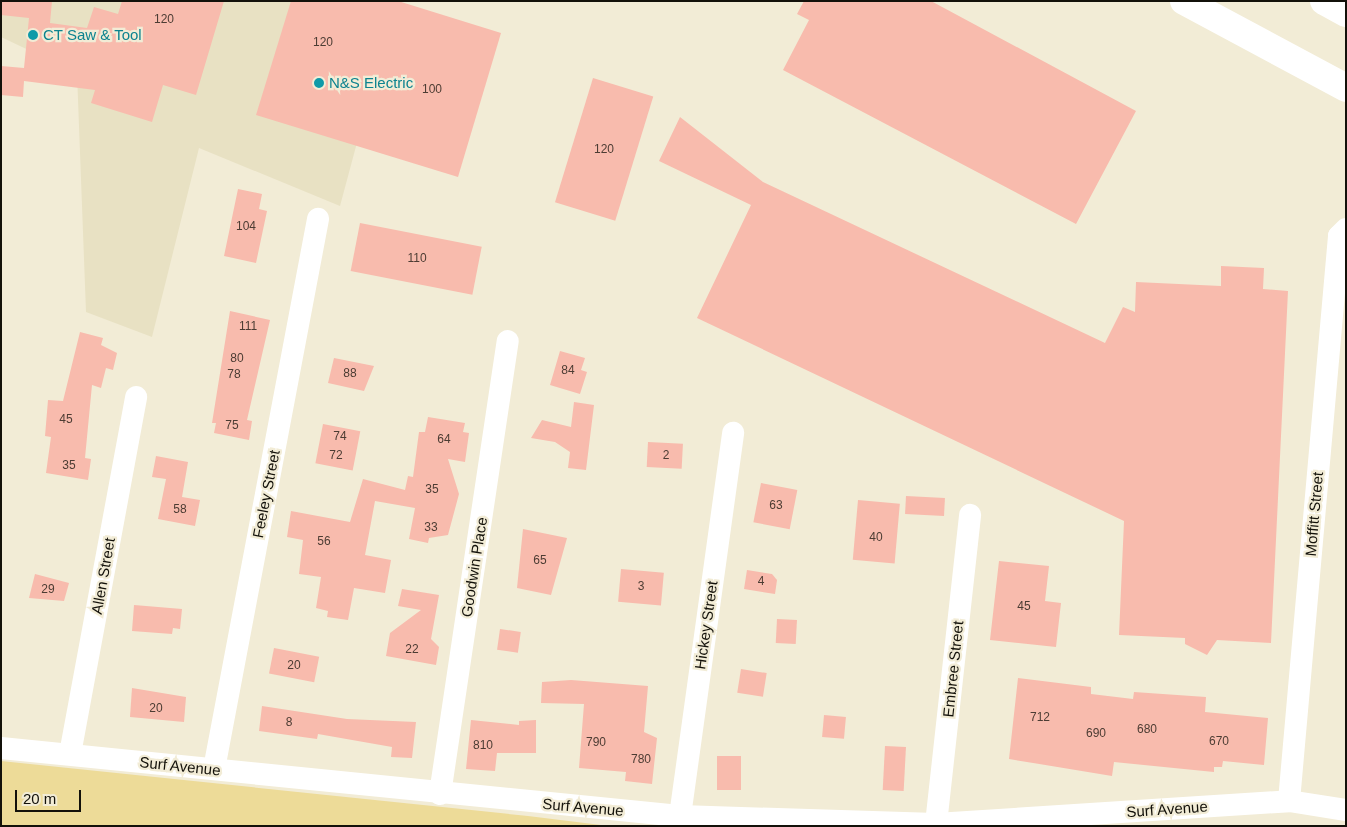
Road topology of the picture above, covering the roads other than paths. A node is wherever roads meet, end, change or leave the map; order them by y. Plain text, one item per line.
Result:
1 (1184, 1) edge
2 (1324, 1) edge
3 (1346, 13) edge
4 (1346, 88) edge
5 (318, 219) dead end
6 (1343, 235) edge
7 (508, 341) dead end
8 (136, 398) dead end
9 (733, 433) dead end
10 (970, 515) dead end
11 (1, 748) edge
12 (70, 754) junction
13 (214, 770) junction
14 (440, 794) junction
15 (1290, 801) junction
16 (1346, 810) edge
17 (680, 816) junction
18 (936, 824) junction

1 - 4 highway
2 - 3 highway
5 - 13 street, Feeley Street
6 - 15 street, Moffitt Street
7 - 14 street, Goodwin Place
8 - 12 street, Allen Street
9 - 17 street, Hickey Street
10 - 18 street, Embree Street
11 - 12 street, Surf Avenue
12 - 13 street, Surf Avenue
13 - 14 street, Surf Avenue
14 - 17 street, Surf Avenue
15 - 16 street, Surf Avenue
15 - 18 street, Surf Avenue
17 - 18 street, Surf Avenue

